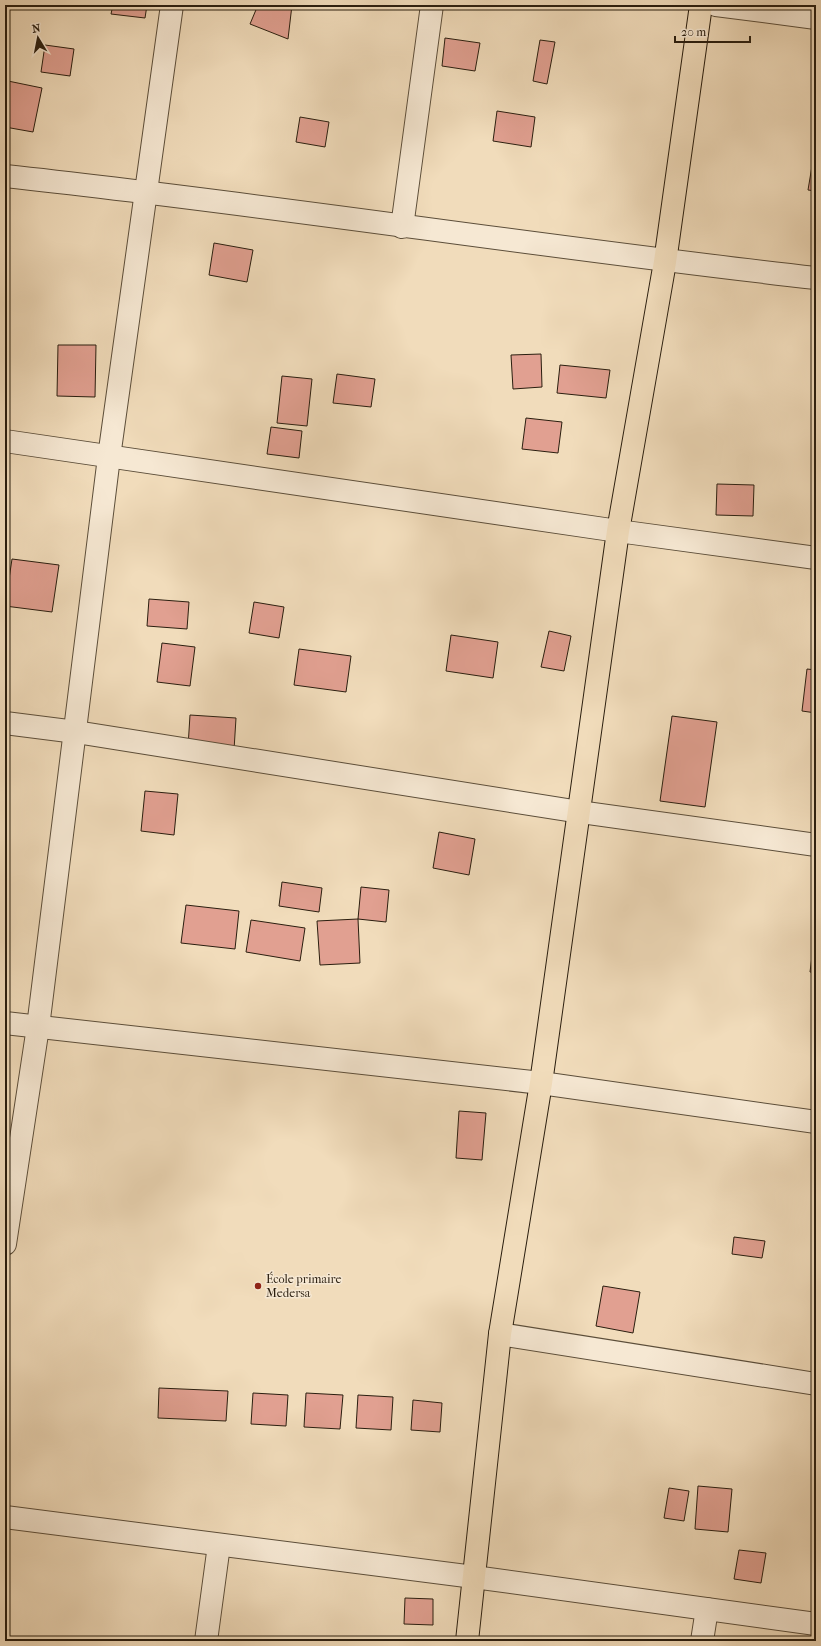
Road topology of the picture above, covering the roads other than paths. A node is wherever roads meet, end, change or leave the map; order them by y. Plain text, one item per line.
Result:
1 (172, 5) edge
2 (432, 5) edge
3 (701, 5) edge
4 (716, 5) edge
5 (816, 18) edge
6 (5, 176) edge
7 (145, 191) junction
8 (402, 226) junction
9 (665, 262) junction
10 (816, 278) edge
11 (5, 441) edge
12 (109, 457) junction
13 (618, 531) junction
14 (816, 558) edge
15 (5, 723) edge
16 (76, 732) junction
17 (580, 812) junction
18 (816, 845) edge
19 (5, 1023) edge
20 (38, 1027) junction
21 (541, 1083) junction
22 (816, 1122) edge
23 (5, 1244) edge
24 (500, 1334) junction
25 (816, 1384) edge
26 (5, 1517) edge
27 (219, 1545) junction
28 (474, 1577) junction
29 (707, 1609) junction
30 (816, 1624) edge
31 (206, 1641) edge
32 (466, 1641) edge
33 (702, 1641) edge

1 - 7 street
2 - 8 street
3 - 9 main road
4 - 5 street
6 - 7 street
7 - 8 street
7 - 12 street
8 - 9 street
9 - 10 street
9 - 13 main road
11 - 12 street
12 - 13 street
12 - 16 street
13 - 14 street
13 - 17 main road
15 - 16 street
16 - 17 street
16 - 20 street
17 - 18 street
17 - 21 main road
19 - 20 street
20 - 21 street
20 - 23 street
21 - 22 street
21 - 24 main road
24 - 25 street
24 - 28 main road
26 - 27 street
27 - 28 street
27 - 31 street
28 - 29 street
28 - 32 main road
29 - 30 street
29 - 33 street

